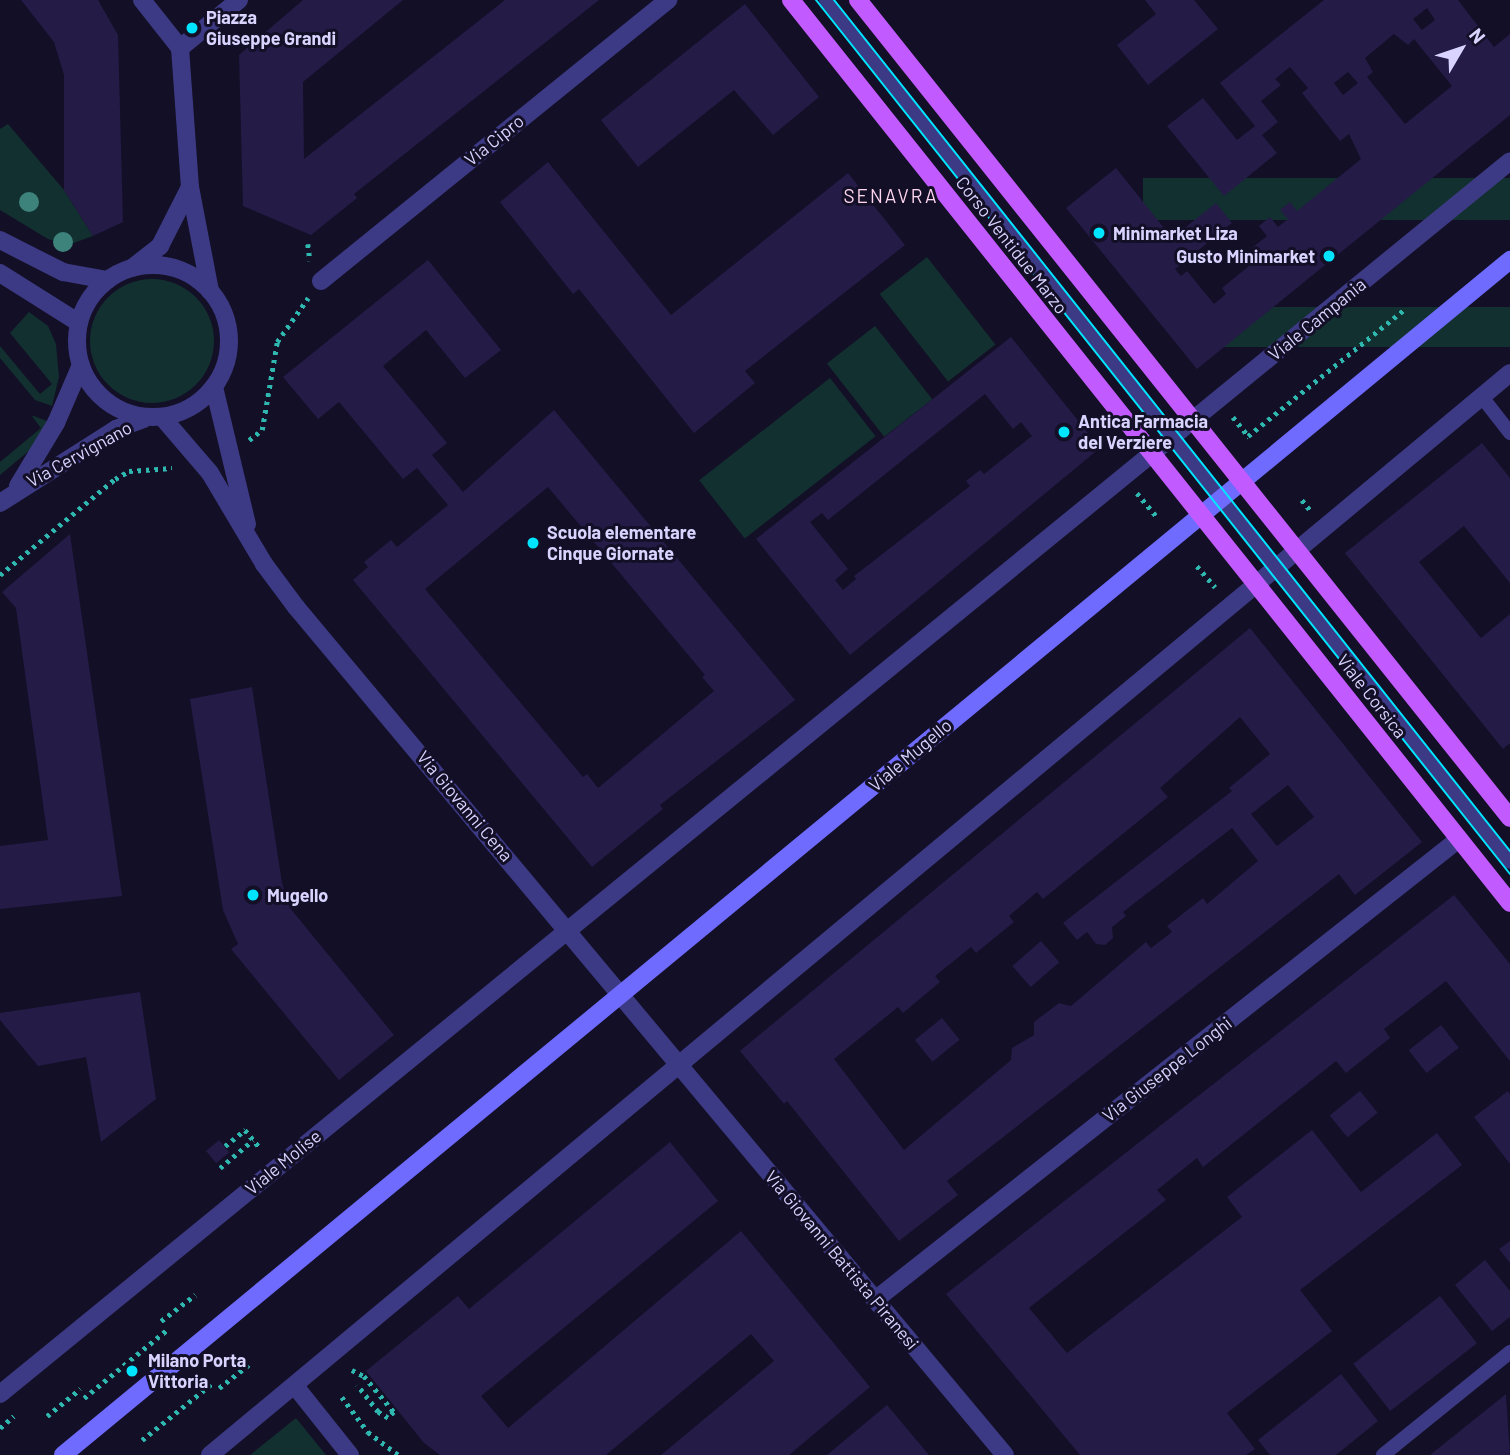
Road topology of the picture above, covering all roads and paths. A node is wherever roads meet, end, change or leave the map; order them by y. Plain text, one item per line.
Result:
1 (142, 0) edge
2 (239, 0) edge
3 (668, 0) edge
4 (791, 0) edge
5 (826, 0) edge
6 (858, 0) edge
7 (180, 48) junction
8 (1510, 161) edge
9 (190, 187) junction
10 (0, 240) edge
11 (1510, 260) edge
12 (132, 268) junction
13 (0, 273) edge
14 (107, 280) junction
15 (321, 281) joint
16 (210, 291) junction
17 (1405, 309) dead end
18 (79, 323) junction
19 (81, 365) junction
20 (1510, 373) edge
21 (214, 387) junction
22 (1482, 397) junction
23 (1227, 410) dead end
24 (153, 418) junction
25 (1194, 418) junction
26 (1510, 433) edge
27 (1172, 436) junction
28 (245, 441) dead end
29 (1149, 453) junction
30 (181, 467) dead end
31 (1244, 480) junction
32 (1127, 481) junction
33 (15, 490) junction
34 (1222, 498) junction
35 (0, 503) edge
36 (1200, 515) junction
37 (1157, 517) dead end
38 (253, 544) junction
39 (1299, 550) junction
40 (1198, 566) dead end
41 (1277, 568) junction
42 (0, 575) edge
43 (1257, 585) junction
44 (1222, 595) dead end
45 (1510, 818) edge
46 (1459, 839) junction
47 (1510, 862) edge
48 (1510, 903) edge
49 (567, 929) junction
50 (621, 994) junction
51 (680, 1065) junction
52 (253, 1140) junction
53 (225, 1146) dead end
54 (264, 1152) dead end
55 (220, 1168) dead end
56 (195, 1295) dead end
57 (875, 1300) junction
58 (161, 1321) dead end
59 (168, 1329) dead end
60 (1510, 1352) edge
61 (252, 1362) dead end
62 (350, 1369) dead end
63 (214, 1382) dead end
64 (357, 1385) dead end
65 (295, 1386) junction
66 (219, 1388) dead end
67 (80, 1389) dead end
68 (0, 1394) edge
69 (341, 1397) dead end
70 (84, 1398) dead end
71 (47, 1416) dead end
72 (142, 1440) dead end
73 (63, 1455) edge
74 (210, 1455) edge
75 (350, 1455) edge
76 (398, 1455) edge
77 (1005, 1455) edge
78 (1383, 1455) edge

1 - 7 street
2 - 7 street
3 - 15 street, Via Cipro
4 - 29 main road, Corso Ventidue Marzo
5 - 27 lane, Corso Ventidue Marzo
6 - 25 main road, Corso Ventidue Marzo
7 - 9 street
8 - 25 street, Viale Campania
9 - 12 street
9 - 16 street
10 - 14 street
11 - 31 main road
12 - 14 street
12 - 16 street
13 - 18 street
14 - 18 street
15 - 28 path
16 - 21 street
17 - 23 path
18 - 19 street, Via Giovanni Cena
19 - 24 street, Via Giovanni Cena
19 - 33 street, Via Cervignano
20 - 22 street
21 - 24 street
21 - 38 street, Via Giovanni Cena
22 - 26 lane
22 - 39 street
24 - 33 street, Via Cervignano
24 - 38 street, Via Giovanni Cena
25 - 27 street, Viale Campania
25 - 31 main road, Corso Ventidue Marzo
27 - 29 street, Viale Campania
27 - 34 lane, Corso Ventidue Marzo
29 - 32 street, Viale Campania
29 - 36 main road, Corso Ventidue Marzo
30 - 42 path
31 - 34 main road
31 - 39 main road, Viale Corsica
32 - 37 path
32 - 49 street
33 - 35 street, Via Cervignano
34 - 36 main road
34 - 41 lane, Viale Corsica
36 - 43 main road, Viale Corsica
36 - 50 main road, Viale Mugello
38 - 49 street, Via Giovanni Cena
39 - 41 street
39 - 45 main road, Viale Corsica
40 - 44 path
41 - 43 street
41 - 47 lane, Viale Corsica
43 - 46 main road, Viale Corsica
43 - 51 street
46 - 48 main road, Viale Corsica
46 - 57 street, Via Giuseppe Longhi
49 - 50 street, Via Giovanni Cena
49 - 68 street, Viale Molise
50 - 51 street, Via Giovanni Cena
50 - 73 main road
51 - 57 street, Via Giovanni Battista Piranesi
51 - 65 street
52 - 53 path
52 - 54 path
52 - 55 path
56 - 58 path
57 - 77 street, Via Giovanni Battista Piranesi
59 - 70 path
60 - 78 lane
61 - 66 path
62 - 64 path
63 - 72 path
65 - 74 street
65 - 75 street
67 - 71 path
69 - 76 path

